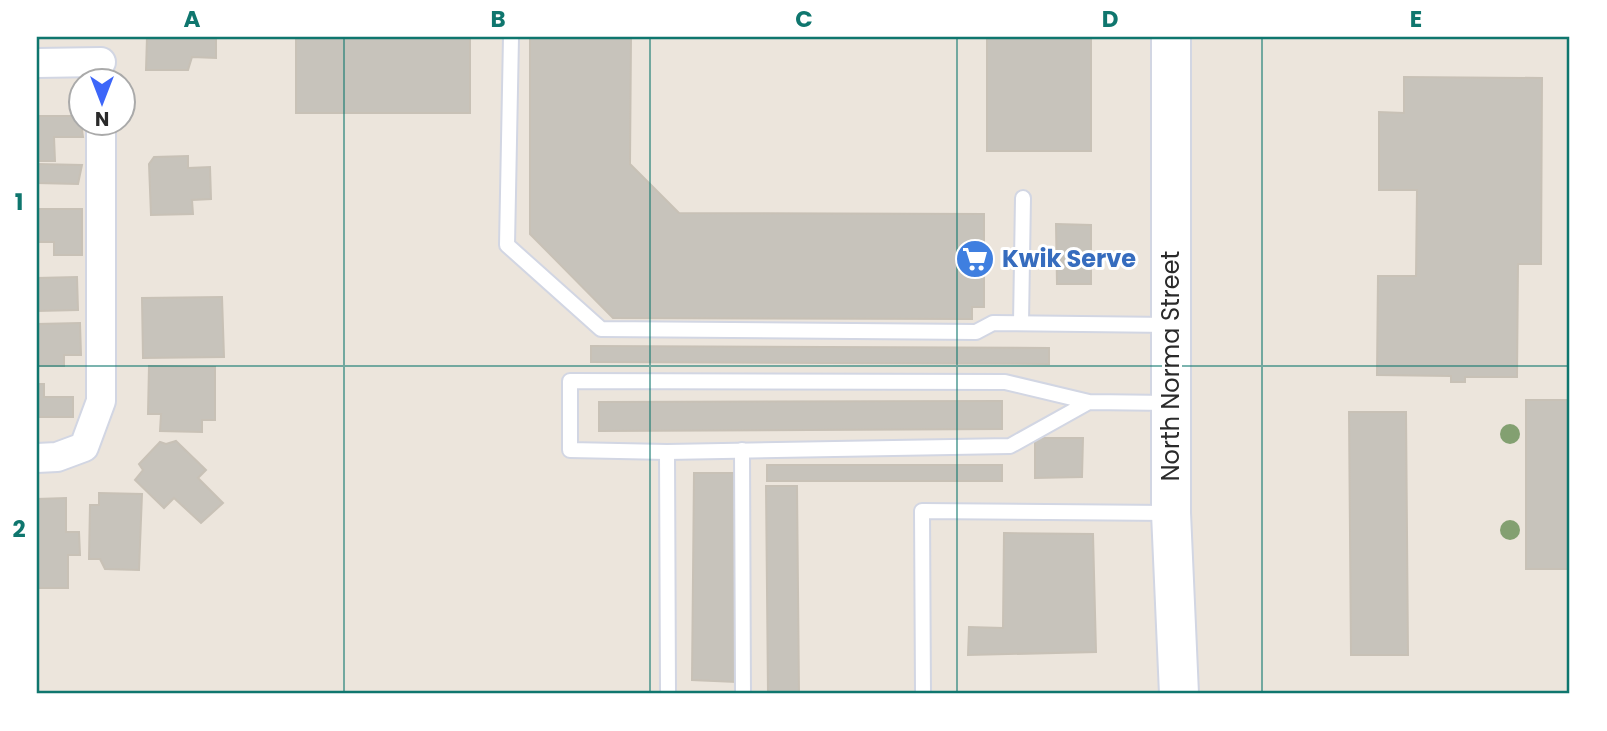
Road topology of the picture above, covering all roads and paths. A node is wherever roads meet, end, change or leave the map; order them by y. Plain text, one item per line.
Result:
1 (511, 37) edge
2 (1171, 37) edge
3 (101, 60) edge
4 (37, 62) edge
5 (101, 136) edge
6 (1023, 198) dead end
7 (1021, 323) junction
8 (1172, 325) junction
9 (1089, 402) junction
10 (1172, 403) junction
11 (742, 450) junction
12 (667, 452) junction
13 (37, 458) edge
14 (1171, 513) junction
15 (668, 694) edge
16 (743, 694) edge
17 (923, 694) edge
18 (1179, 694) edge

1 - 7 lane
2 - 8 street, North Norma Street
3 - 4 street
5 - 13 street
6 - 7 lane
7 - 8 lane
8 - 10 street, North Norma Street
9 - 10 lane
9 - 11 lane
9 - 12 lane
10 - 14 street, North Norma Street
11 - 12 lane
11 - 16 lane
12 - 15 lane
14 - 17 lane
14 - 18 street, North Norma Street

